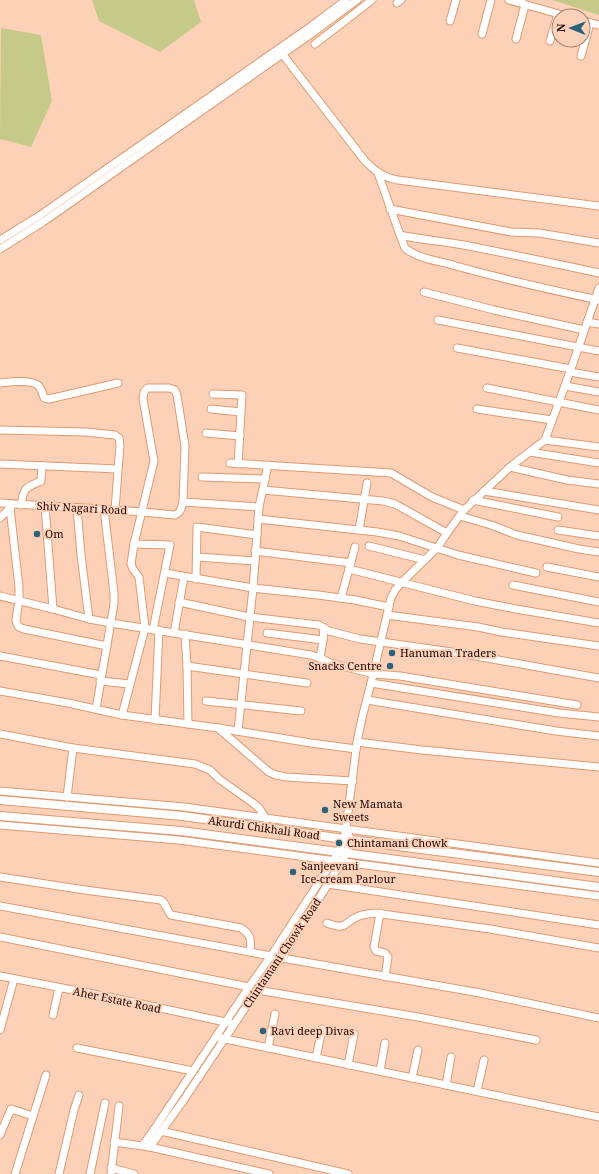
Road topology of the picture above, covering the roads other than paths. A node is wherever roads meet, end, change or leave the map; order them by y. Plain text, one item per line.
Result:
1 (346, 0) edge
2 (357, 0) edge
3 (372, 0) edge
4 (456, 0) edge
5 (491, 0) edge
6 (508, 0) edge
7 (523, 3) edge
8 (551, 12) edge
9 (450, 21) dead end
10 (482, 34) dead end
11 (551, 38) edge
12 (516, 39) dead end
13 (550, 41) dead end
14 (315, 44) dead end
15 (582, 48) edge
16 (280, 52) junction
17 (581, 56) dead end
18 (378, 173) junction
19 (599, 206) edge
20 (390, 209) junction
21 (400, 235) junction
22 (0, 240) edge
23 (599, 242) edge
24 (0, 248) edge
25 (599, 273) edge
26 (599, 288) edge
27 (424, 292) dead end
28 (597, 300) edge
29 (438, 320) dead end
30 (587, 322) junction
31 (599, 324) edge
32 (584, 330) junction
33 (579, 347) junction
34 (456, 348) dead end
35 (599, 350) edge
36 (571, 371) junction
37 (599, 378) edge
38 (0, 383) edge
39 (118, 383) dead end
40 (565, 386) junction
41 (487, 388) dead end
42 (599, 392) edge
43 (213, 394) dead end
44 (559, 402) junction
45 (211, 409) dead end
46 (477, 409) dead end
47 (599, 410) edge
48 (241, 412) junction
49 (552, 420) junction
50 (0, 430) edge
51 (206, 433) dead end
52 (240, 436) junction
53 (545, 440) junction
54 (599, 447) edge
55 (530, 452) junction
56 (230, 463) dead end
57 (599, 463) edge
58 (0, 464) edge
59 (238, 464) junction
60 (268, 465) junction
61 (42, 466) junction
62 (510, 467) junction
63 (118, 469) junction
64 (202, 476) dead end
65 (265, 479) junction
66 (367, 483) dead end
67 (599, 484) edge
68 (263, 490) junction
69 (484, 491) junction
70 (364, 499) junction
71 (474, 500) junction
72 (183, 502) junction
73 (0, 503) edge
74 (15, 506) junction
75 (45, 506) junction
76 (259, 507) junction
77 (77, 508) junction
78 (104, 509) junction
79 (115, 510) junction
80 (599, 510) edge
81 (143, 512) junction
82 (462, 513) junction
83 (558, 517) dead end
84 (0, 518) edge
85 (258, 519) junction
86 (358, 530) junction
87 (558, 530) dead end
88 (447, 533) junction
89 (257, 535) junction
90 (599, 536) edge
91 (134, 544) junction
92 (368, 546) dead end
93 (355, 547) dead end
94 (438, 548) junction
95 (255, 551) junction
96 (599, 552) edge
97 (197, 557) junction
98 (425, 560) junction
99 (255, 561) junction
100 (350, 566) junction
101 (547, 567) dead end
102 (165, 573) junction
103 (536, 573) dead end
104 (184, 577) junction
105 (599, 577) edge
106 (196, 579) junction
107 (401, 582) junction
108 (513, 586) dead end
109 (253, 588) junction
110 (0, 596) edge
111 (342, 598) junction
112 (18, 600) junction
113 (179, 602) junction
114 (599, 602) edge
115 (389, 607) junction
116 (53, 609) junction
117 (387, 615) junction
118 (249, 617) junction
119 (89, 619) junction
120 (111, 623) junction
121 (599, 623) edge
122 (145, 628) junction
123 (324, 628) junction
124 (156, 630) junction
125 (174, 633) junction
126 (185, 634) junction
127 (268, 634) dead end
128 (322, 640) junction
129 (381, 641) junction
130 (247, 645) junction
131 (107, 646) junction
132 (599, 646) edge
133 (0, 656) edge
134 (320, 658) junction
135 (187, 666) junction
136 (243, 674) junction
137 (374, 674) junction
138 (101, 678) junction
139 (599, 678) edge
140 (307, 683) dead end
141 (371, 683) junction
142 (130, 684) junction
143 (0, 691) edge
144 (367, 700) junction
145 (206, 701) dead end
146 (568, 703) junction
147 (240, 705) junction
148 (577, 705) dead end
149 (96, 709) junction
150 (301, 711) dead end
151 (567, 714) junction
152 (122, 715) junction
153 (599, 717) edge
154 (156, 720) junction
155 (188, 724) junction
156 (218, 728) junction
157 (238, 731) junction
158 (0, 734) edge
159 (599, 736) edge
160 (357, 745) junction
161 (73, 748) junction
162 (599, 767) edge
163 (353, 781) junction
164 (0, 791) edge
165 (67, 797) junction
166 (0, 800) edge
167 (0, 816) edge
168 (266, 818) junction
169 (0, 825) edge
170 (346, 828) junction
171 (347, 840) junction
172 (342, 853) junction
173 (333, 861) junction
174 (342, 862) junction
175 (599, 863) edge
176 (599, 872) edge
177 (0, 877) edge
178 (328, 884) junction
179 (599, 887) edge
180 (599, 896) edge
181 (0, 906) edge
182 (380, 913) junction
183 (327, 923) dead end
184 (599, 925) edge
185 (0, 937) edge
186 (599, 948) edge
187 (250, 952) junction
188 (271, 956) junction
189 (280, 958) junction
190 (0, 976) edge
191 (385, 977) junction
192 (14, 979) junction
193 (249, 987) junction
194 (59, 988) junction
195 (257, 990) junction
196 (275, 1014) dead end
197 (53, 1015) dead end
198 (599, 1018) edge
199 (226, 1022) junction
200 (234, 1024) junction
201 (322, 1029) dead end
202 (0, 1030) edge
203 (354, 1034) dead end
204 (216, 1037) junction
205 (224, 1039) junction
206 (536, 1040) dead end
207 (385, 1043) dead end
208 (77, 1048) dead end
209 (268, 1048) junction
210 (418, 1050) dead end
211 (451, 1057) dead end
212 (316, 1058) junction
213 (484, 1060) dead end
214 (348, 1065) junction
215 (194, 1071) junction
216 (380, 1071) junction
217 (46, 1075) dead end
218 (412, 1078) junction
219 (446, 1084) junction
220 (477, 1091) junction
221 (79, 1095) dead end
222 (106, 1103) dead end
223 (119, 1106) dead end
224 (33, 1116) junction
225 (599, 1117) edge
226 (2, 1123) edge
227 (161, 1131) junction
228 (0, 1135) edge
229 (114, 1142) junction
230 (146, 1146) junction
231 (111, 1171) edge
232 (15, 1174) edge
233 (59, 1174) edge
234 (90, 1174) edge
235 (134, 1174) edge
236 (269, 1174) edge
237 (348, 1174) edge

1 - 16 street
2 - 16 street
3 - 14 street
4 - 9 street
5 - 10 street
6 - 7 street
7 - 8 street
7 - 12 street
11 - 13 street
15 - 17 street
16 - 18 street
16 - 22 street
16 - 24 street
18 - 19 street
18 - 20 street
20 - 21 street
20 - 23 street
21 - 25 street
21 - 28 street
26 - 28 street
27 - 32 street
28 - 30 street
29 - 33 street
30 - 31 street
30 - 32 street
32 - 33 street
33 - 35 street
33 - 36 street
34 - 36 street
36 - 37 street
36 - 40 street
38 - 39 street
40 - 42 street
40 - 44 street
41 - 44 street
43 - 48 street
44 - 47 street
44 - 49 street
45 - 48 street
46 - 49 street
48 - 52 street
49 - 53 street
50 - 63 street
51 - 52 street
52 - 59 street
53 - 54 street
53 - 55 street, Chintamani Chowk Road
55 - 57 street
55 - 62 street, Chintamani Chowk Road
56 - 59 street
58 - 61 street
59 - 60 street
60 - 65 street
60 - 82 street
61 - 63 street
61 - 74 street
62 - 67 street
62 - 69 street, Chintamani Chowk Road
63 - 79 street
64 - 65 street
65 - 68 street
66 - 70 street
68 - 70 street
68 - 76 street
69 - 71 street, Chintamani Chowk Road
69 - 80 street
70 - 86 street
70 - 88 street
71 - 82 street, Chintamani Chowk Road
71 - 83 street
72 - 76 street
72 - 81 street, Shiv Nagari Road
72 - 81 street
73 - 74 street, Shiv Nagari Road
74 - 75 street, Shiv Nagari Road
74 - 84 street
74 - 112 street
75 - 77 street, Shiv Nagari Road
75 - 116 street
76 - 85 street
77 - 78 street, Shiv Nagari Road
77 - 119 street
78 - 79 street, Shiv Nagari Road
78 - 120 street
79 - 81 street, Shiv Nagari Road
81 - 91 street
82 - 88 street, Chintamani Chowk Road
82 - 96 street
85 - 86 street
85 - 89 street
86 - 94 street
87 - 90 street
88 - 94 street, Chintamani Chowk Road
89 - 95 street
89 - 97 street
91 - 102 street
91 - 122 street
92 - 98 street
93 - 100 street
94 - 98 street, Chintamani Chowk Road
94 - 103 street
95 - 99 street
95 - 100 street
97 - 99 street
97 - 106 street
98 - 107 street, Chintamani Chowk Road
99 - 109 street
100 - 107 street
100 - 111 street
101 - 105 street
102 - 104 street
102 - 124 street
104 - 106 street
104 - 113 street
106 - 109 street
107 - 115 street, Chintamani Chowk Road
107 - 121 street
108 - 114 street
109 - 111 street
109 - 118 street
110 - 112 street
111 - 115 street
112 - 116 street
112 - 131 street
113 - 118 street
113 - 125 street
115 - 117 street, Chintamani Chowk Road
116 - 119 street
117 - 129 street, Chintamani Chowk Road
117 - 132 street
118 - 123 street
118 - 130 street
119 - 120 street
120 - 122 street
120 - 131 street
122 - 124 street
122 - 142 street
123 - 128 street
123 - 129 street
124 - 125 street
124 - 154 street
125 - 126 street
126 - 130 street
126 - 135 street
127 - 128 street
128 - 134 street
129 - 137 street, Chintamani Chowk Road
129 - 139 street
130 - 134 street
130 - 136 street
131 - 138 street
133 - 138 street
134 - 137 street
135 - 136 street
135 - 155 street
136 - 140 street
136 - 147 street
137 - 141 street, Chintamani Chowk Road
137 - 146 street
138 - 142 street
138 - 149 street
141 - 144 street, Chintamani Chowk Road
141 - 151 street
142 - 152 street
143 - 149 street
144 - 159 street
144 - 160 street, Chintamani Chowk Road
145 - 147 street
146 - 148 street
146 - 151 street
147 - 150 street
147 - 157 street
149 - 152 street
151 - 153 street
152 - 154 street
154 - 155 street
155 - 156 street
156 - 157 street
156 - 163 street
157 - 160 street
158 - 161 street
160 - 162 street
160 - 163 street, Chintamani Chowk Road
161 - 165 street
161 - 168 street
163 - 170 street, Chintamani Chowk Road
164 - 165 street
165 - 168 street
166 - 171 main road, Akurdi Chikhali Road
167 - 172 main road, Akurdi Chikhali Road
168 - 170 street
169 - 173 street
170 - 171 street, Chintamani Chowk Road
170 - 175 street
171 - 172 street, Chintamani Chowk Road
171 - 176 main road, Akurdi Chikhali Road
172 - 173 street, Chintamani Chowk Road
172 - 174 street, Chintamani Chowk Road
172 - 179 main road, Akurdi Chikhali Road
173 - 174 street
173 - 188 street, Chintamani Chowk Road
174 - 178 street, Chintamani Chowk Road
174 - 180 street
177 - 187 street
178 - 184 street
178 - 189 street, Chintamani Chowk Road
181 - 187 street
182 - 183 street
182 - 186 street
182 - 191 street
185 - 193 street
187 - 188 street
188 - 189 street
188 - 193 street, Chintamani Chowk Road
189 - 191 street
189 - 195 street, Chintamani Chowk Road
190 - 192 street, Aher Estate Road
191 - 198 street
192 - 194 street, Aher Estate Road
192 - 202 street
193 - 199 street, Chintamani Chowk Road
194 - 197 street
194 - 199 street, Aher Estate Road
195 - 200 street, Chintamani Chowk Road
195 - 206 street
196 - 209 street
199 - 200 street, Aher Estate Road
199 - 204 street, Chintamani Chowk Road
200 - 205 street, Chintamani Chowk Road
201 - 212 street
203 - 214 street
204 - 205 street
204 - 215 street, Chintamani Chowk Road
205 - 209 street
205 - 227 street, Chintamani Chowk Road
207 - 216 street
208 - 215 street
209 - 212 street
210 - 218 street
211 - 219 street
212 - 214 street
213 - 220 street
214 - 216 street
215 - 230 street, Chintamani Chowk Road
216 - 218 street
217 - 224 street
218 - 219 street
219 - 220 street
220 - 225 street
221 - 233 street
222 - 234 street
223 - 229 street
224 - 226 street
224 - 232 street
226 - 228 street
227 - 230 street, Chintamani Chowk Road
227 - 237 street
229 - 230 street
229 - 231 street
230 - 236 street
231 - 235 street

